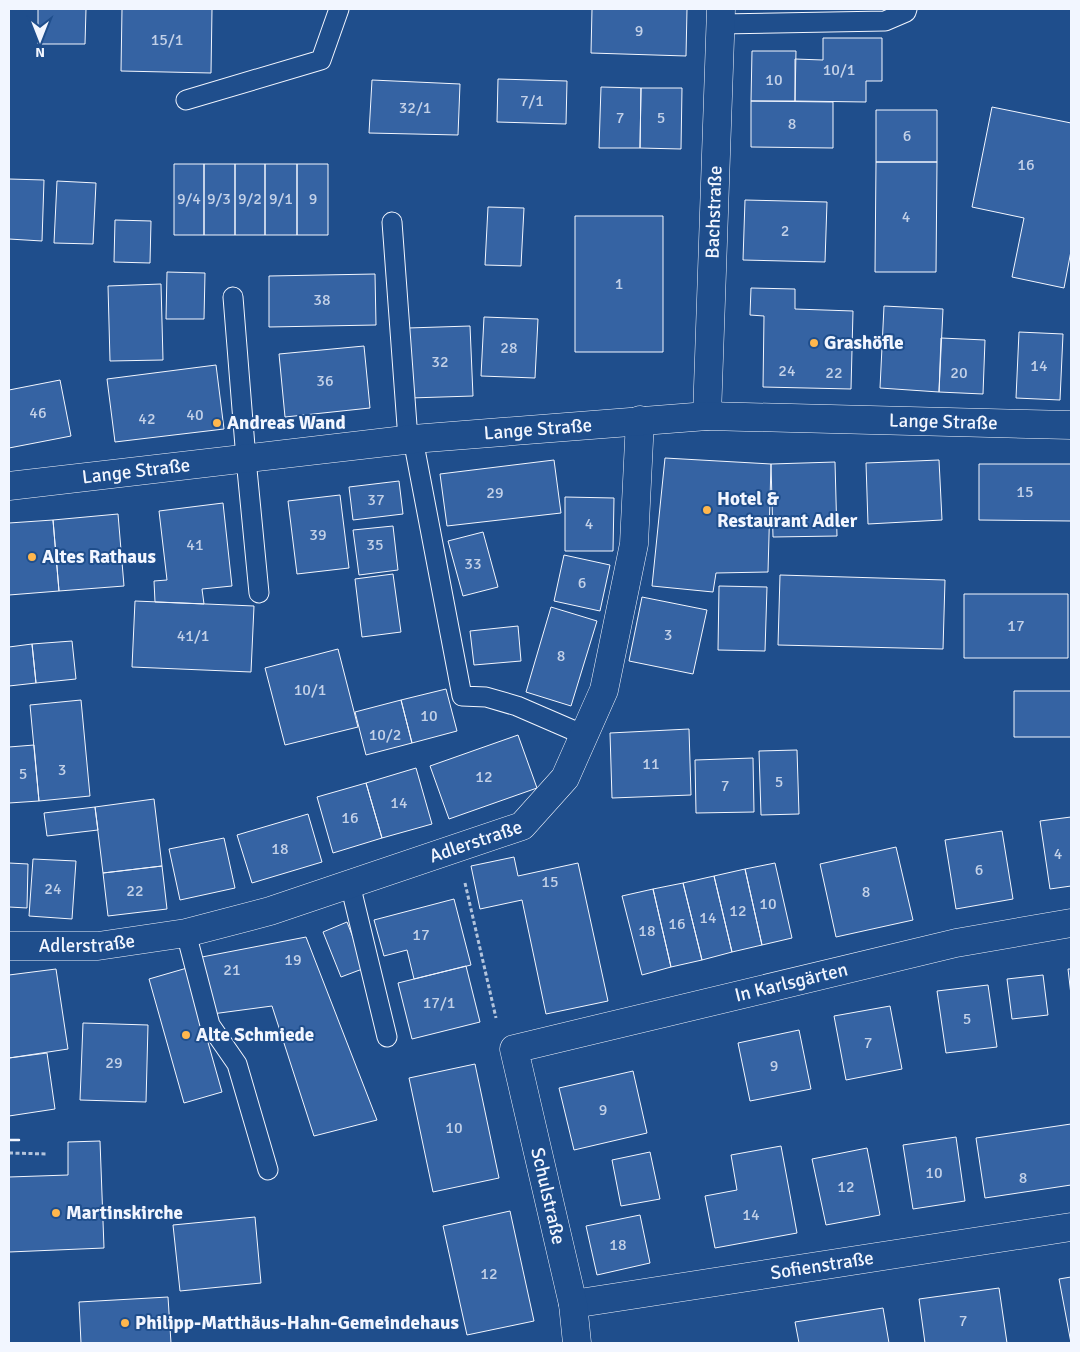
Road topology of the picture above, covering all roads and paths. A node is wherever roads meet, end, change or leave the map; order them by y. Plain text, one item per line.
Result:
1 (339, 9) edge
2 (907, 9) edge
3 (721, 16) edge
4 (186, 100) dead end
5 (392, 222) dead end
6 (233, 297) dead end
7 (707, 416) junction
8 (640, 420) junction
9 (1071, 425) edge
10 (410, 439) junction
11 (246, 459) junction
12 (9, 486) edge
13 (259, 593) dead end
14 (584, 735) junction
15 (457, 849) junction
16 (350, 884) junction
17 (1071, 923) edge
18 (186, 933) junction
19 (9, 946) edge
20 (494, 1015) dead end
21 (387, 1037) dead end
22 (514, 1049) joint
23 (9, 1152) edge
24 (48, 1154) dead end
25 (268, 1170) dead end
26 (1071, 1227) edge
27 (573, 1304) junction
28 (577, 1343) edge

1 - 4 lane
2 - 3 lane
3 - 7 street, Bachstraße
5 - 10 lane
6 - 11 lane
7 - 8 street, Lange Straße
7 - 9 street, Lange Straße
8 - 10 street, Lange Straße
8 - 14 street, Adlerstraße
10 - 11 street, Lange Straße
10 - 14 lane
11 - 12 street, Lange Straße
11 - 13 lane
14 - 15 street, Adlerstraße
15 - 16 street, Adlerstraße
15 - 20 path
16 - 18 street, Adlerstraße
16 - 21 lane
17 - 22 street, In Karlsgärten
18 - 19 street, Adlerstraße
18 - 25 lane
22 - 27 street, Schulstraße
23 - 24 path
26 - 27 street, Sofienstraße
27 - 28 street, Schulstraße

